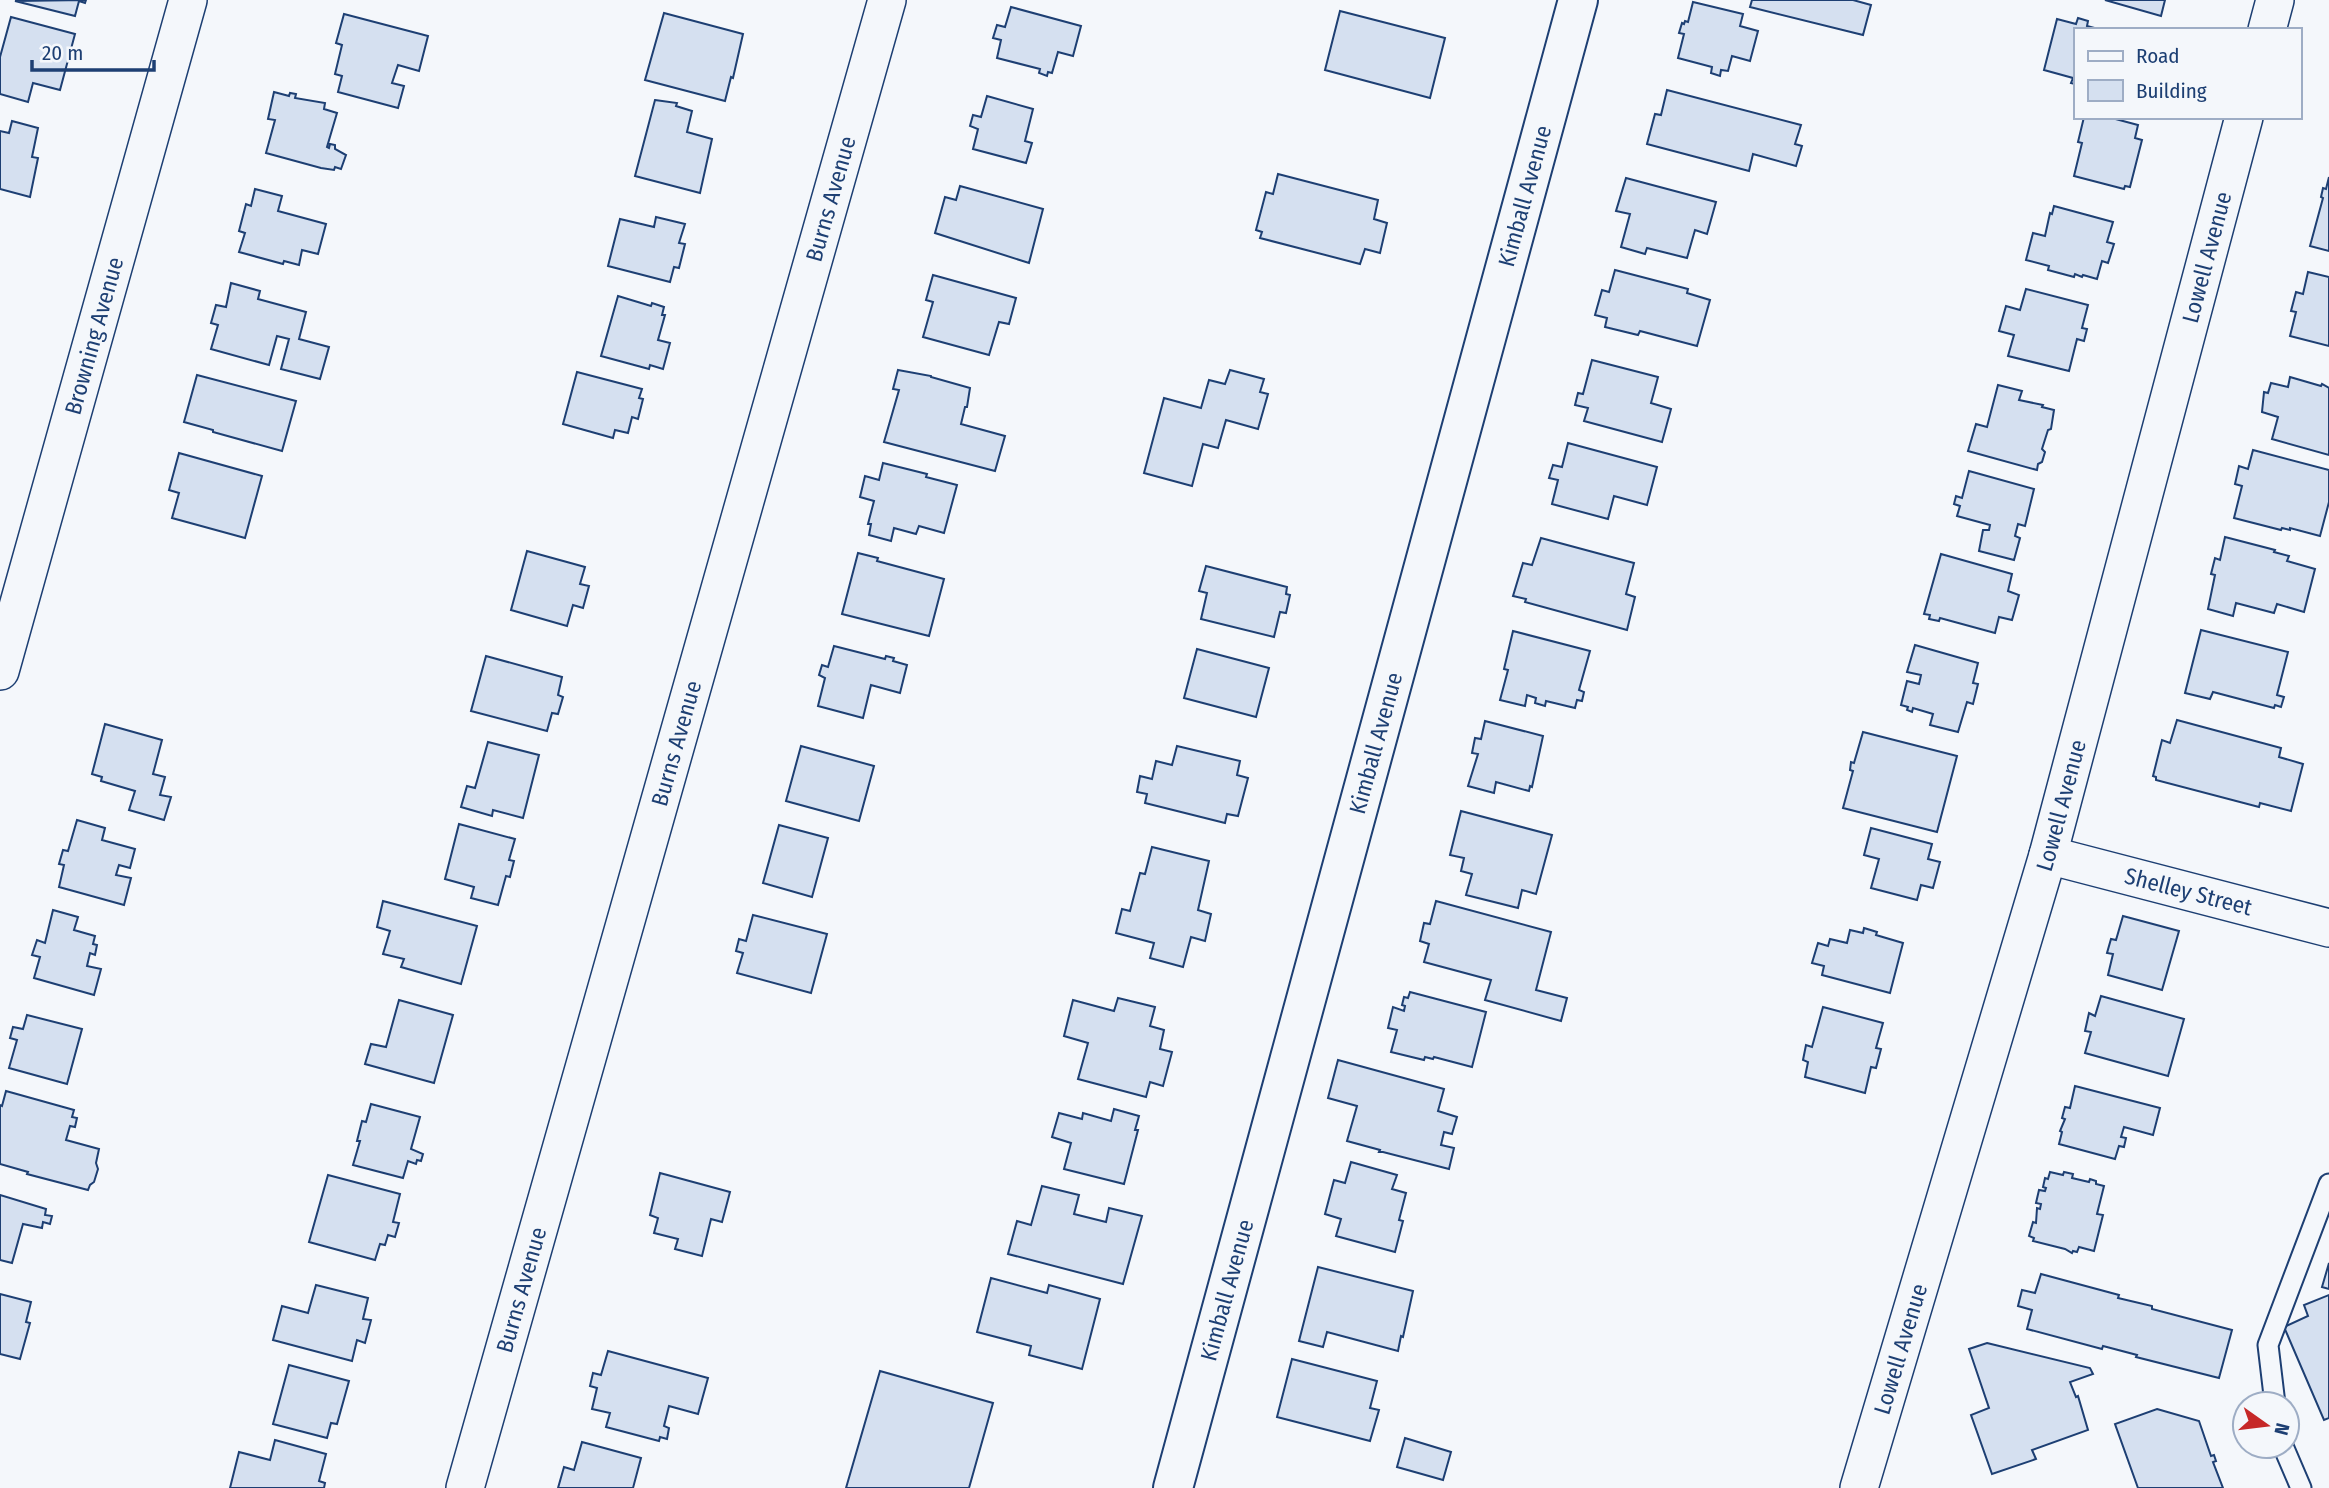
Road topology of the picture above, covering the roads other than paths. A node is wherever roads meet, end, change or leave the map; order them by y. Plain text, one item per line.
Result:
1 (188, 0) edge
2 (887, 0) edge
3 (1578, 0) edge
4 (2275, 0) edge
5 (2268, 28) edge
6 (2243, 119) edge
7 (0, 671) edge
8 (2048, 855) junction
9 (2329, 928) edge
10 (2329, 1184) edge
11 (2273, 1390) edge
12 (2289, 1460) edge
13 (465, 1488) edge
14 (1173, 1488) edge
15 (1859, 1488) edge
16 (2301, 1488) edge

1 - 7 street, Browning Avenue
2 - 13 street, Burns Avenue
3 - 14 street, Kimball Avenue
4 - 5 street
6 - 8 street, Lowell Avenue
8 - 9 street, Shelley Street
8 - 15 street, Lowell Avenue
10 - 11 lane
12 - 16 lane

